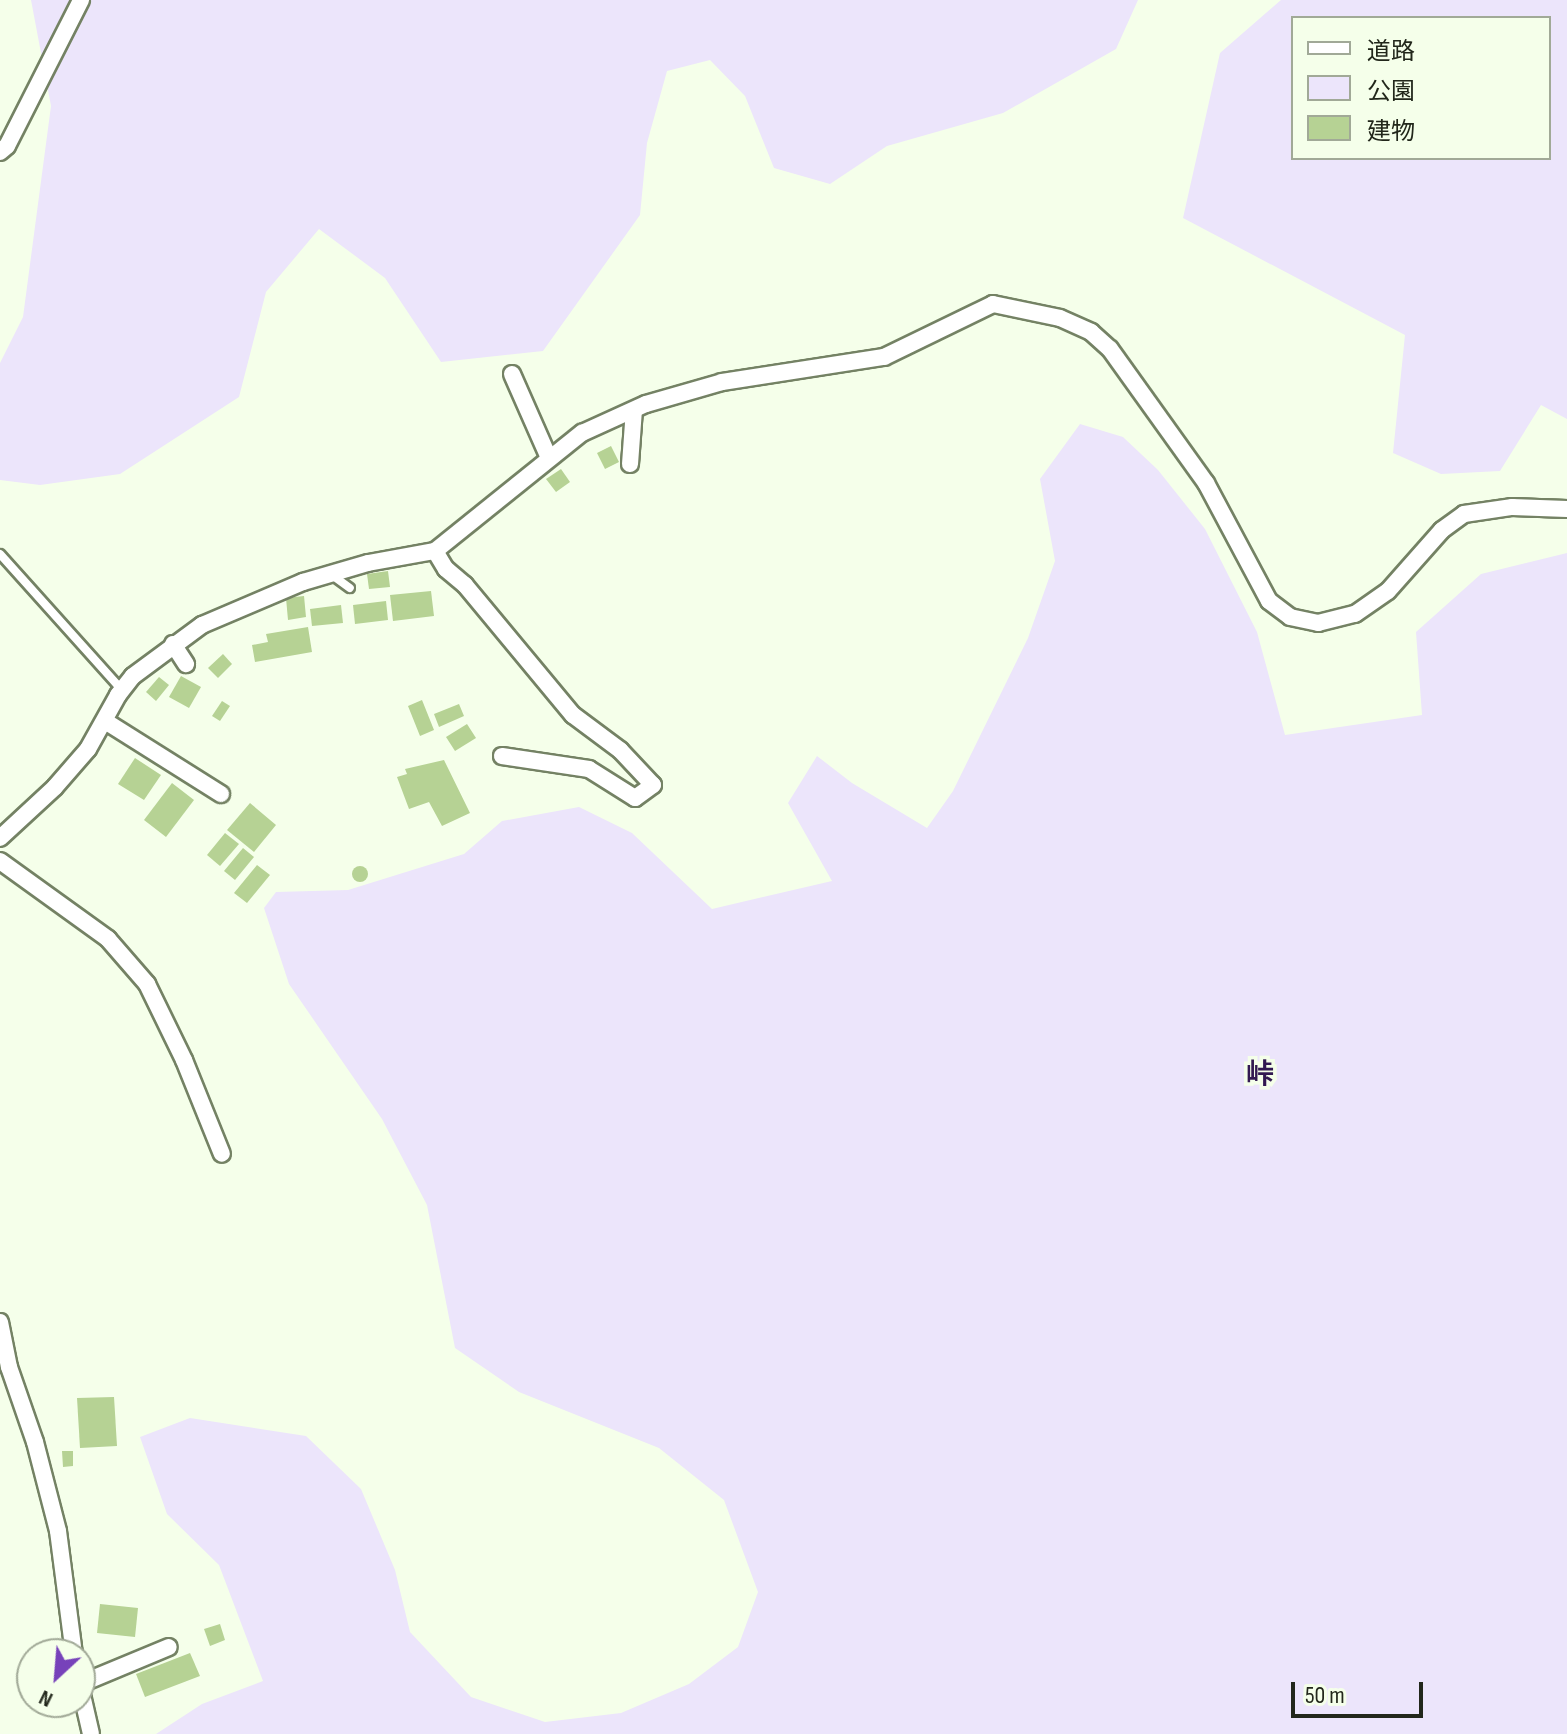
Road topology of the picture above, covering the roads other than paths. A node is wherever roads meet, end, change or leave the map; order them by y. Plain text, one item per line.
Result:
1 (81, 0) edge
2 (0, 152) edge
3 (512, 374) dead end
4 (634, 410) junction
5 (549, 458) junction
6 (630, 464) dead end
7 (1567, 509) edge
8 (435, 551) junction
9 (0, 554) edge
10 (331, 575) junction
11 (350, 588) dead end
12 (173, 644) junction
13 (186, 664) dead end
14 (122, 690) junction
15 (105, 721) junction
16 (502, 756) dead end
17 (221, 794) dead end
18 (0, 838) edge
19 (0, 861) edge
20 (222, 1154) dead end
21 (0, 1322) edge
22 (72, 1638) edge
23 (169, 1647) dead end
24 (96, 1678) edge

1 - 2 street
3 - 5 street
4 - 5 street
4 - 6 street
4 - 7 street
5 - 8 street
8 - 10 street
8 - 16 street
9 - 14 lane
10 - 11 lane
10 - 12 street
12 - 13 street
12 - 14 street
14 - 15 street
15 - 17 street
15 - 18 street
19 - 20 street
21 - 22 street
23 - 24 street

